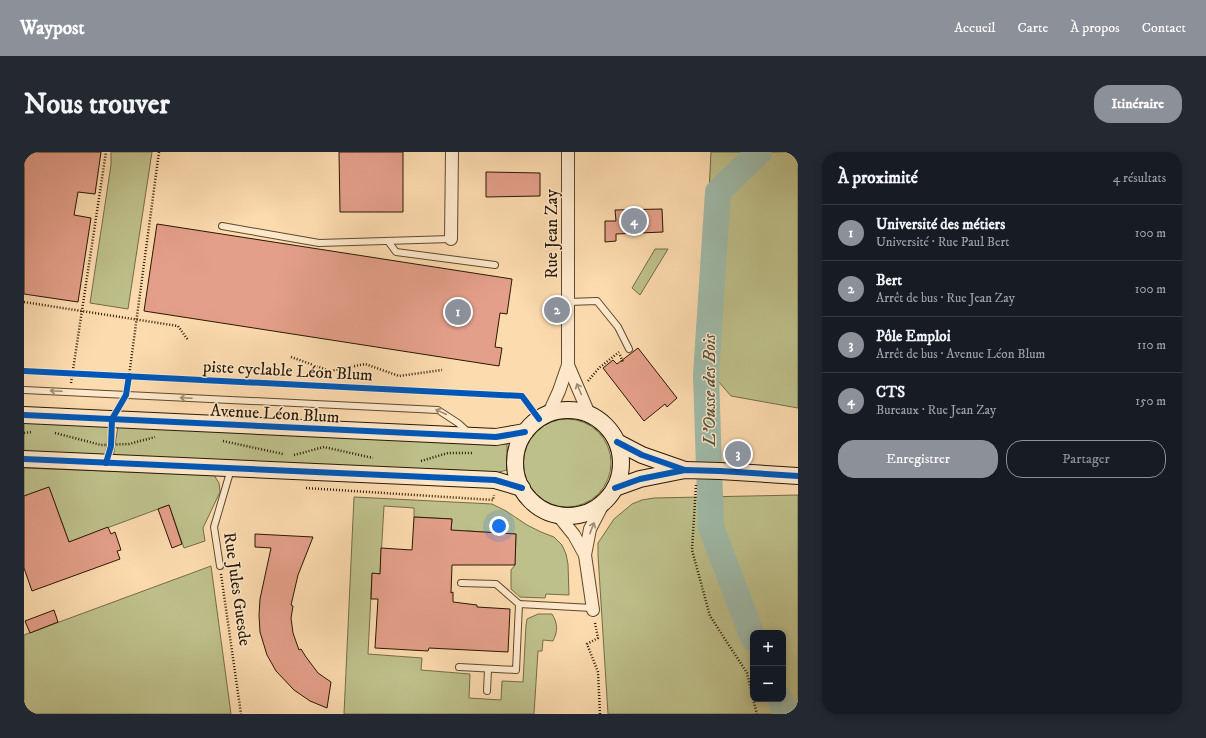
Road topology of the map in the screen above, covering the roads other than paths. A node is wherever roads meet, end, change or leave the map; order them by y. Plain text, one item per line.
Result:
1 (452, 152) edge
2 (568, 152) edge
3 (222, 226) dead end
4 (451, 239) joint
5 (388, 241) junction
6 (495, 265) dead end
7 (568, 302) junction
8 (628, 349) dead end
9 (568, 365) junction
10 (24, 390) edge
11 (29, 413) edge
12 (549, 413) junction
13 (589, 414) junction
14 (525, 432) junction
15 (471, 436) junction
16 (617, 442) junction
17 (24, 460) edge
18 (231, 469) junction
19 (691, 471) junction
20 (798, 476) edge
21 (522, 488) junction
22 (615, 488) junction
23 (604, 502) junction
24 (557, 514) junction
25 (585, 555) junction
26 (220, 566) road end
27 (460, 583) dead end
28 (520, 604) junction
29 (592, 609) joint
30 (459, 668) dead end
31 (488, 669) junction
32 (487, 691) dead end

1 - 4 street
2 - 7 street, Rue Jean Zay
3 - 5 lane
4 - 5 lane
5 - 6 lane
7 - 8 lane
7 - 9 street, Rue Jean Zay
9 - 12 street, Rue Jean Zay
13 -> 9 street, Rue Jean Zay
15 -> 10 lane
11 - 15 street, Avenue Léon Blum
12 - 13 street
12 - 14 street
13 - 16 street
14 - 15 street, Avenue Léon Blum
14 - 21 street
16 - 19 street
16 - 22 street
17 - 18 street
18 - 21 street
18 - 26 lane, Rue Jules Guesde
19 - 20 street
19 - 22 street
21 - 24 street
22 - 23 street
23 - 24 street
25 -> 23 street
24 - 25 street
25 - 29 street
27 - 28 lane
28 - 29 lane
28 - 31 lane
30 - 31 lane
31 - 32 lane

